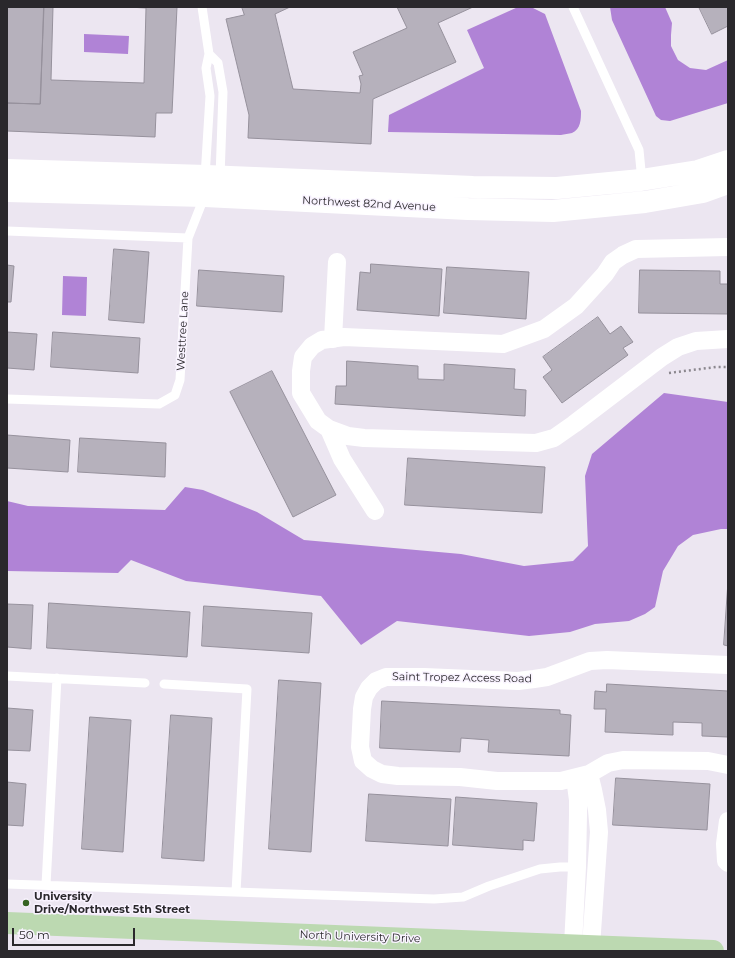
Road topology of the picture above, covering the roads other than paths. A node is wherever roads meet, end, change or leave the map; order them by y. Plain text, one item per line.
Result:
1 (202, 7) edge
2 (573, 7) edge
3 (209, 54) junction
4 (728, 161) edge
5 (7, 170) edge
6 (728, 183) edge
7 (215, 187) junction
8 (7, 191) edge
9 (643, 191) junction
10 (7, 231) edge
11 (188, 238) junction
12 (728, 247) edge
13 (337, 262) dead end
14 (333, 339) junction
15 (728, 339) edge
16 (7, 399) edge
17 (329, 430) junction
18 (374, 511) dead end
19 (728, 665) edge
20 (7, 676) edge
21 (57, 678) junction
22 (145, 683) dead end
23 (164, 684) dead end
24 (728, 765) edge
25 (582, 776) junction
26 (728, 821) edge
27 (728, 863) edge
28 (577, 867) junction
29 (596, 867) junction
30 (7, 884) edge
31 (46, 885) junction
32 (236, 892) junction
33 (7, 923) edge
34 (584, 947) edge
35 (713, 951) edge

1 - 3 lane
2 - 9 lane
3 - 7 lane
3 - 7 lane
4 - 9 street, Northwest 82nd Avenue
5 - 7 street, Northwest 82nd Avenue
6 - 9 street, Northwest 82nd Avenue
7 - 8 street, Northwest 82nd Avenue
7 - 9 street, Northwest 82nd Avenue
7 - 11 lane, Westtree Lane
10 - 11 lane
11 - 16 lane, Westtree Lane
12 - 14 street
13 - 14 street
14 - 17 street
15 - 17 street
17 - 18 street
19 - 25 street, Saint Tropez Access Road
20 - 21 lane
21 - 22 lane
21 - 31 lane
23 - 32 lane
24 - 25 street, Saint Tropez Access Road
25 - 28 street
25 - 29 street
26 - 27 street
28 - 29 street
28 - 32 lane
28 - 34 street
29 - 34 street
30 - 31 lane
31 - 32 lane
33 - 34 main road, North University Drive
34 - 35 main road, North University Drive

